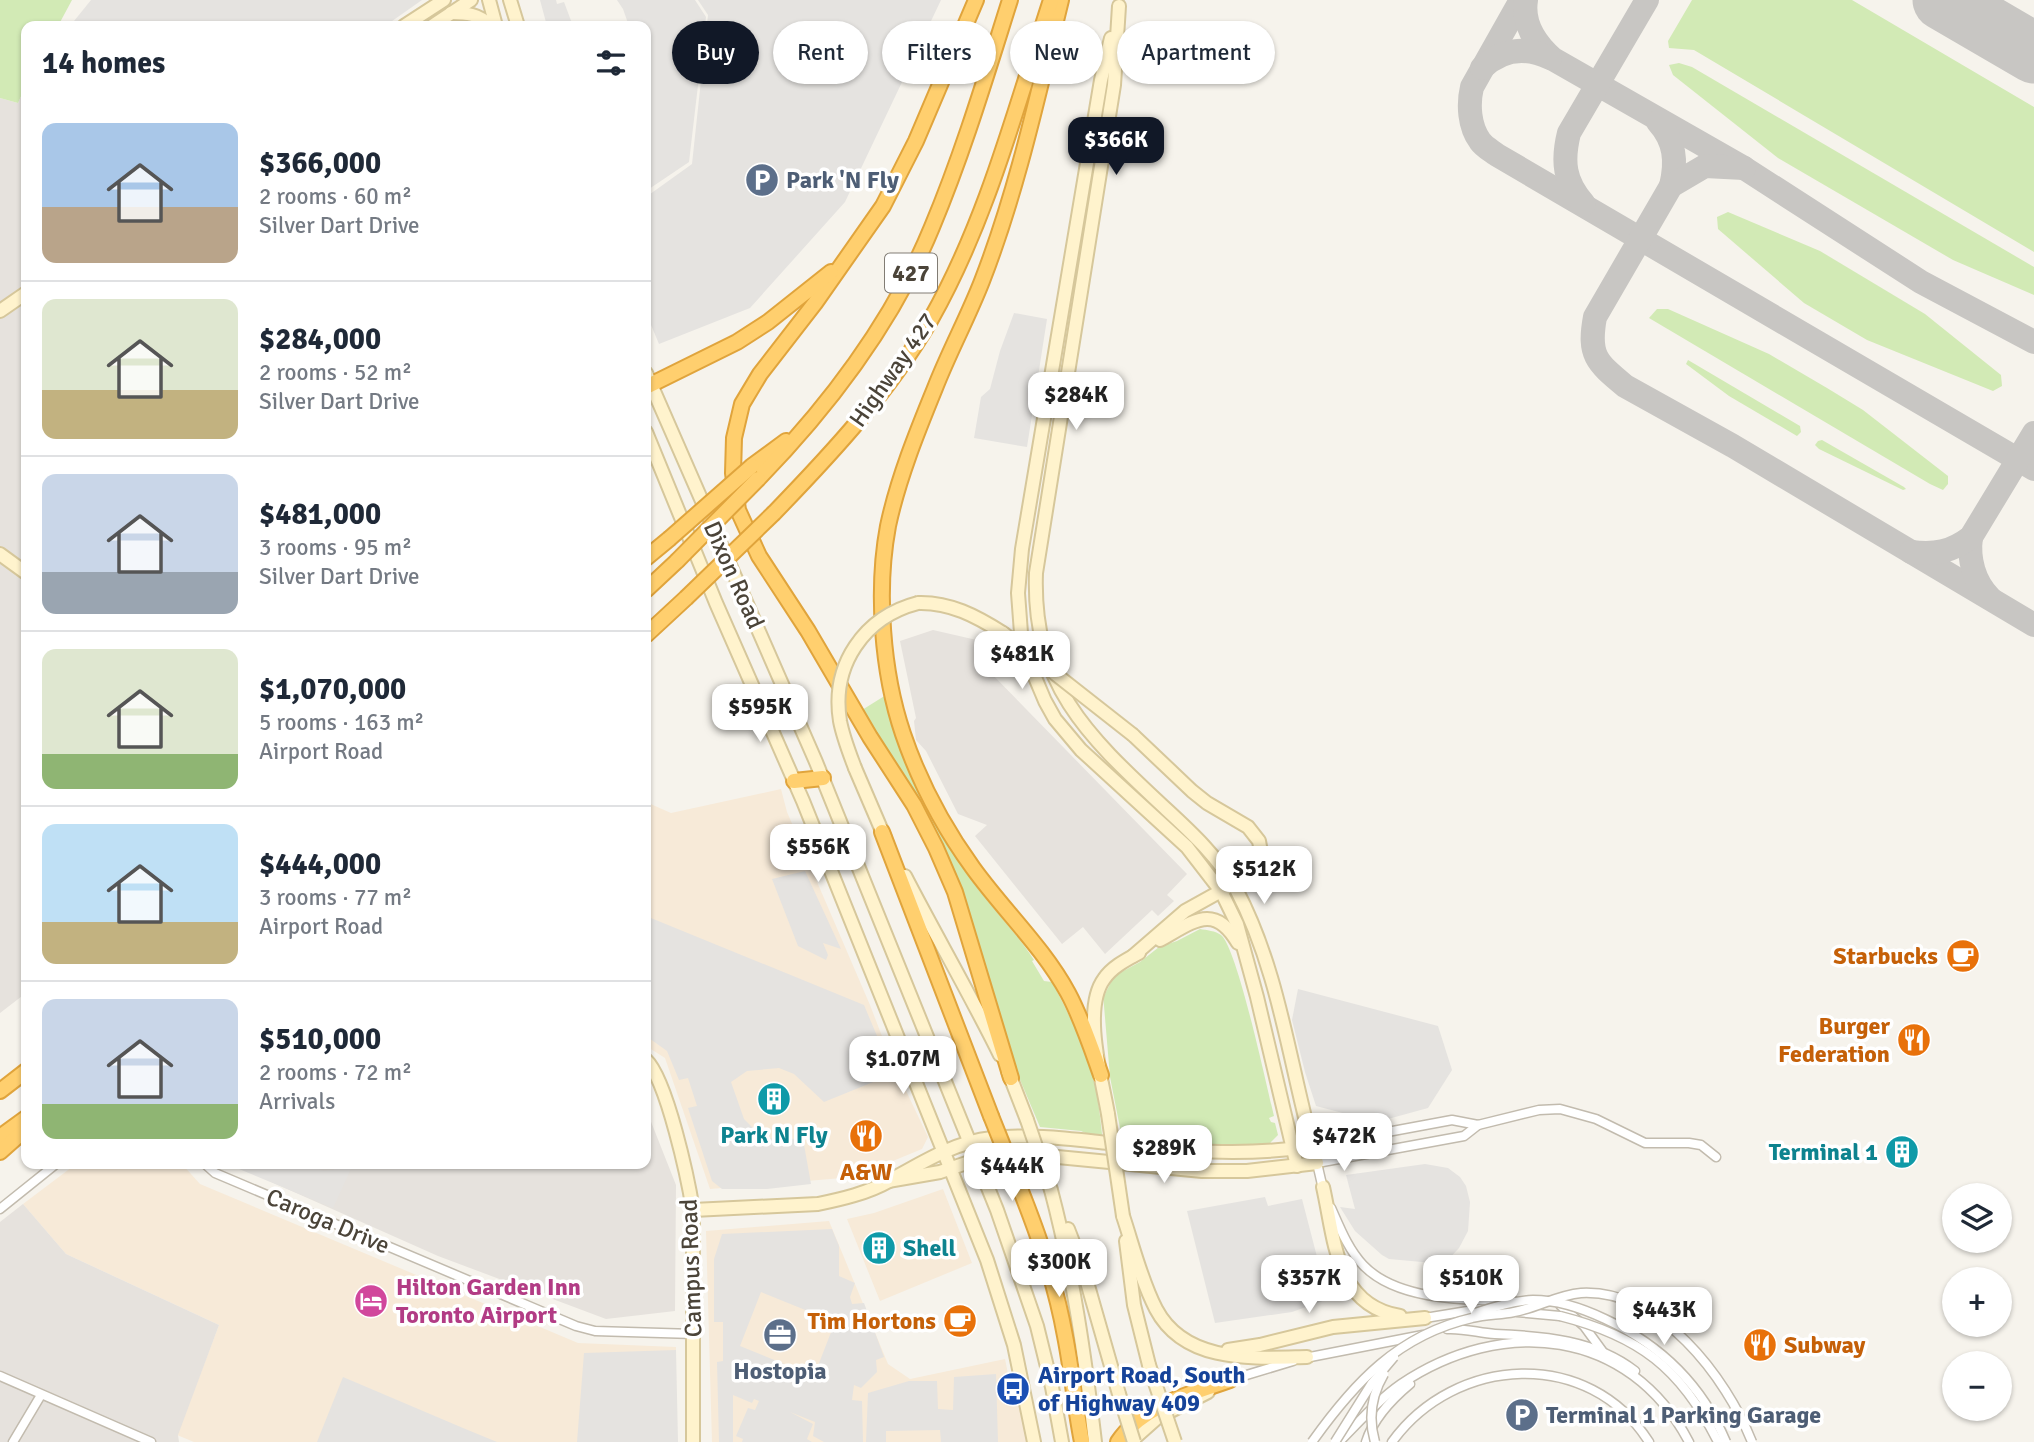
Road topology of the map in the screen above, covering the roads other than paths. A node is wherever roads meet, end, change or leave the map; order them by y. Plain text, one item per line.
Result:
1 (444, 0) edge
2 (471, 0) edge
3 (489, 0) edge
4 (510, 0) edge
5 (976, 0) edge
6 (1010, 0) edge
7 (1051, 0) edge
8 (1061, 0) edge
9 (1119, 3) edge
10 (451, 13) junction
11 (412, 21) edge
12 (439, 21) edge
13 (485, 21) edge
14 (495, 21) edge
15 (516, 21) edge
16 (841, 264) junction
17 (21, 296) edge
18 (0, 311) edge
19 (1057, 340) junction
20 (1073, 343) junction
21 (651, 380) edge
22 (651, 388) edge
23 (651, 444) edge
24 (755, 472) junction
25 (0, 554) edge
26 (651, 554) edge
27 (21, 569) edge
28 (651, 585) edge
29 (651, 630) edge
30 (822, 778) junction
31 (794, 781) junction
32 (882, 832) junction
33 (1233, 884) junction
34 (1221, 891) junction
35 (1243, 953) junction
36 (1133, 956) junction
37 (651, 1068) edge
38 (21, 1075) edge
39 (1101, 1075) junction
40 (1011, 1078) junction
41 (0, 1091) edge
42 (21, 1122) edge
43 (1478, 1125) junction
44 (21, 1133) edge
45 (0, 1137) edge
46 (970, 1143) junction
47 (1312, 1146) junction
48 (1293, 1149) junction
49 (0, 1152) edge
50 (944, 1152) junction
51 (1220, 1152) junction
52 (1716, 1157) dead end
53 (977, 1160) junction
54 (1317, 1163) junction
55 (1297, 1166) junction
56 (50, 1169) edge
57 (211, 1169) edge
58 (951, 1169) junction
59 (1221, 1171) junction
60 (888, 1181) junction
61 (1323, 1187) junction
62 (1051, 1190) junction
63 (0, 1209) edge
64 (693, 1210) junction
65 (1123, 1216) junction
66 (1530, 1301) junction
67 (1560, 1305) junction
68 (1497, 1306) junction
69 (1514, 1312) junction
70 (1424, 1318) junction
71 (1447, 1329) junction
72 (694, 1334) junction
73 (1426, 1334) junction
74 (1194, 1346) junction
75 (1603, 1352) junction
76 (1307, 1357) junction
77 (1438, 1364) junction
78 (0, 1376) edge
79 (1230, 1380) junction
80 (41, 1395) junction
81 (13, 1442) edge
82 (151, 1442) edge
83 (693, 1442) edge
84 (1034, 1442) edge
85 (1062, 1442) edge
86 (1082, 1442) edge
87 (1096, 1442) edge
88 (1118, 1442) edge
89 (1133, 1442) edge
90 (1175, 1442) edge
91 (1311, 1442) edge
92 (1337, 1442) edge
93 (1366, 1442) edge
94 (1375, 1442) edge
95 (1392, 1442) edge
96 (1649, 1442) edge
97 (1690, 1442) edge
98 (1718, 1442) edge
99 (1725, 1442) edge
100 (1752, 1442) edge

1 - 11 street
2 - 10 street
3 - 14 street
4 - 15 street
5 - 16 highway
6 - 24 highway, Highway 427 / 427
7 - 29 highway, Highway 427 / 427, bridge
8 - 39 highway
9 - 19 street
9 - 20 street
10 - 12 street
10 - 13 street
16 - 21 highway
16 - 40 highway
17 - 18 street
19 - 20 street
19 - 34 street
20 - 33 street
22 - 30 street, Dixon Road
23 - 31 street, Dixon Road
24 - 26 highway, bridge
24 - 28 highway, Highway 427 / 427, bridge
25 - 27 street
30 - 31 highway
30 - 46 street, Dixon Road
31 - 50 street, Dixon Road
32 - 33 street, bridge
32 - 40 street
32 - 86 highway, bridge
33 - 34 street
33 - 47 street
34 - 35 street
34 - 36 street
35 - 36 street
35 - 48 street
36 - 39 street
37 - 64 street, Campus Road
38 - 41 highway
39 - 65 street, bridge
40 - 62 street, bridge
42 - 45 highway
43 - 47 street
43 - 52 street
43 - 54 street
44 - 49 highway
46 - 50 street
46 - 51 street
46 - 53 street, Dixon Road
47 - 48 street
47 - 54 street
48 - 51 street
48 - 55 street
50 - 58 street, Dixon Road
50 - 60 street
51 - 59 street
53 - 58 street
53 - 59 street
53 - 85 street, Dixon Road
54 - 55 street
54 - 61 street
55 - 59 street
56 - 63 street
57 - 72 street, Caroga Drive
58 - 60 street
58 - 84 street, Dixon Road
60 - 64 street
61 - 66 street
61 - 70 street
62 - 87 street
62 - 89 street, bridge
64 - 72 street, Campus Road
65 - 74 street
65 - 90 street, bridge
66 - 67 street
66 - 71 street
67 - 75 street
67 - 99 street
68 - 70 street, bridge
68 - 92 street, bridge
68 - 99 street, bridge
69 - 73 street, bridge
69 - 98 street, bridge
69 - 100 street, bridge
70 - 74 street
71 - 75 street
71 - 76 street
72 - 83 street, Campus Road
73 - 91 street, bridge
73 - 94 street, bridge
74 - 76 street
75 - 97 street
76 - 79 street
77 - 92 street, bridge
77 - 93 street, bridge
77 - 97 street
78 - 80 street
79 - 88 highway
79 - 89 street
80 - 81 street
80 - 82 street
95 - 96 street

